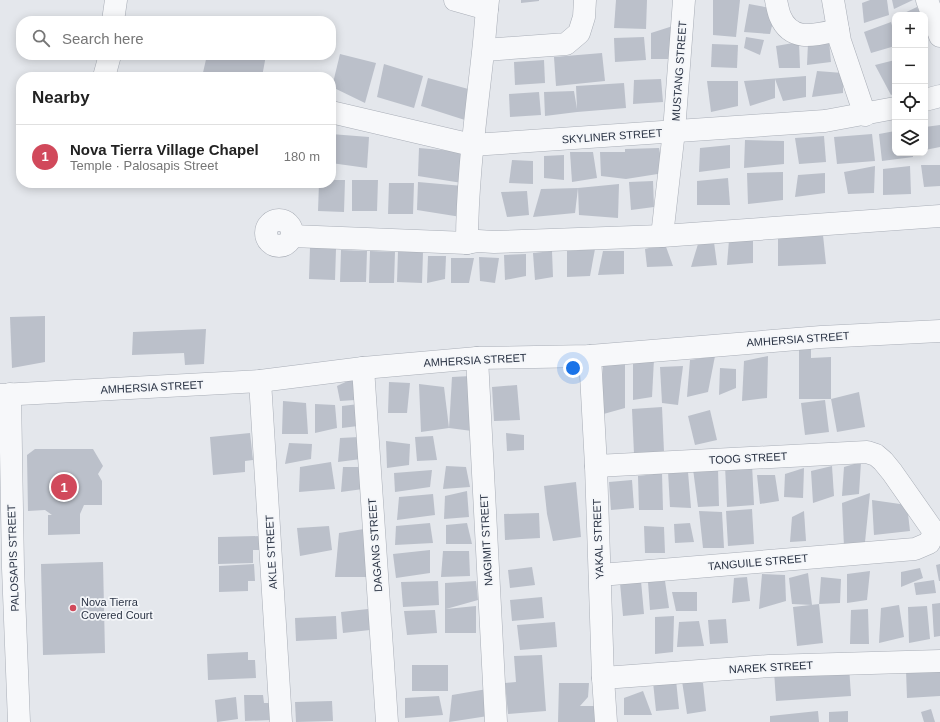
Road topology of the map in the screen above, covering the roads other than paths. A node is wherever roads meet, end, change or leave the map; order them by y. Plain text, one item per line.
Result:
1 (116, 0) edge
2 (455, 0) edge
3 (585, 0) edge
4 (684, 0) edge
5 (776, 0) edge
6 (833, 0) edge
7 (927, 0) edge
8 (487, 4) edge
9 (114, 16) edge
10 (838, 30) junction
11 (940, 36) edge
12 (484, 50) junction
13 (109, 60) edge
14 (105, 72) edge
15 (940, 96) edge
16 (928, 99) edge
17 (892, 109) edge
18 (336, 113) edge
19 (865, 115) junction
20 (674, 131) junction
21 (472, 145) junction
22 (940, 216) edge
23 (292, 236) dead end
24 (662, 236) junction
25 (467, 243) junction
26 (940, 331) edge
27 (590, 356) junction
28 (477, 358) junction
29 (363, 368) junction
30 (260, 381) junction
31 (5, 394) edge
32 (596, 466) junction
33 (915, 549) joint
34 (6, 569) edge
35 (600, 575) junction
36 (940, 661) edge
37 (603, 678) junction
38 (19, 722) edge
39 (281, 722) edge
40 (387, 722) edge
41 (496, 722) edge
42 (606, 722) edge

1 - 9 street
2 - 8 street
3 - 12 street
4 - 20 street, MUSTANG STREET
5 - 10 street
6 - 10 street
7 - 11 street
8 - 12 street
10 - 19 street
12 - 21 street
13 - 14 street
15 - 16 street
17 - 19 street, SKYLINER STREET
18 - 21 street, SKYLINER STREET
19 - 20 street, SKYLINER STREET
20 - 21 street, SKYLINER STREET
20 - 24 street, MUSTANG STREET
21 - 25 street
22 - 24 street
23 - 25 street
24 - 25 street
26 - 27 street, AMHERSIA STREET
27 - 28 street, AMHERSIA STREET
27 - 32 street, YAKAL STREET
28 - 29 street, AMHERSIA STREET
28 - 41 street, NAGIMIT STREET
29 - 30 street, AMHERSIA STREET
29 - 40 street, DAGANG STREET
30 - 31 street, AMHERSIA STREET
30 - 39 street, AKLE STREET
31 - 34 street, PALOSAPIS STREET
32 - 33 street, TOOG STREET
32 - 35 street, YAKAL STREET
33 - 35 street, TANGUILE STREET
34 - 38 street, PALOSAPIS STREET
35 - 37 street, YAKAL STREET
36 - 37 street, NAREK STREET
37 - 42 street, YAKAL STREET

